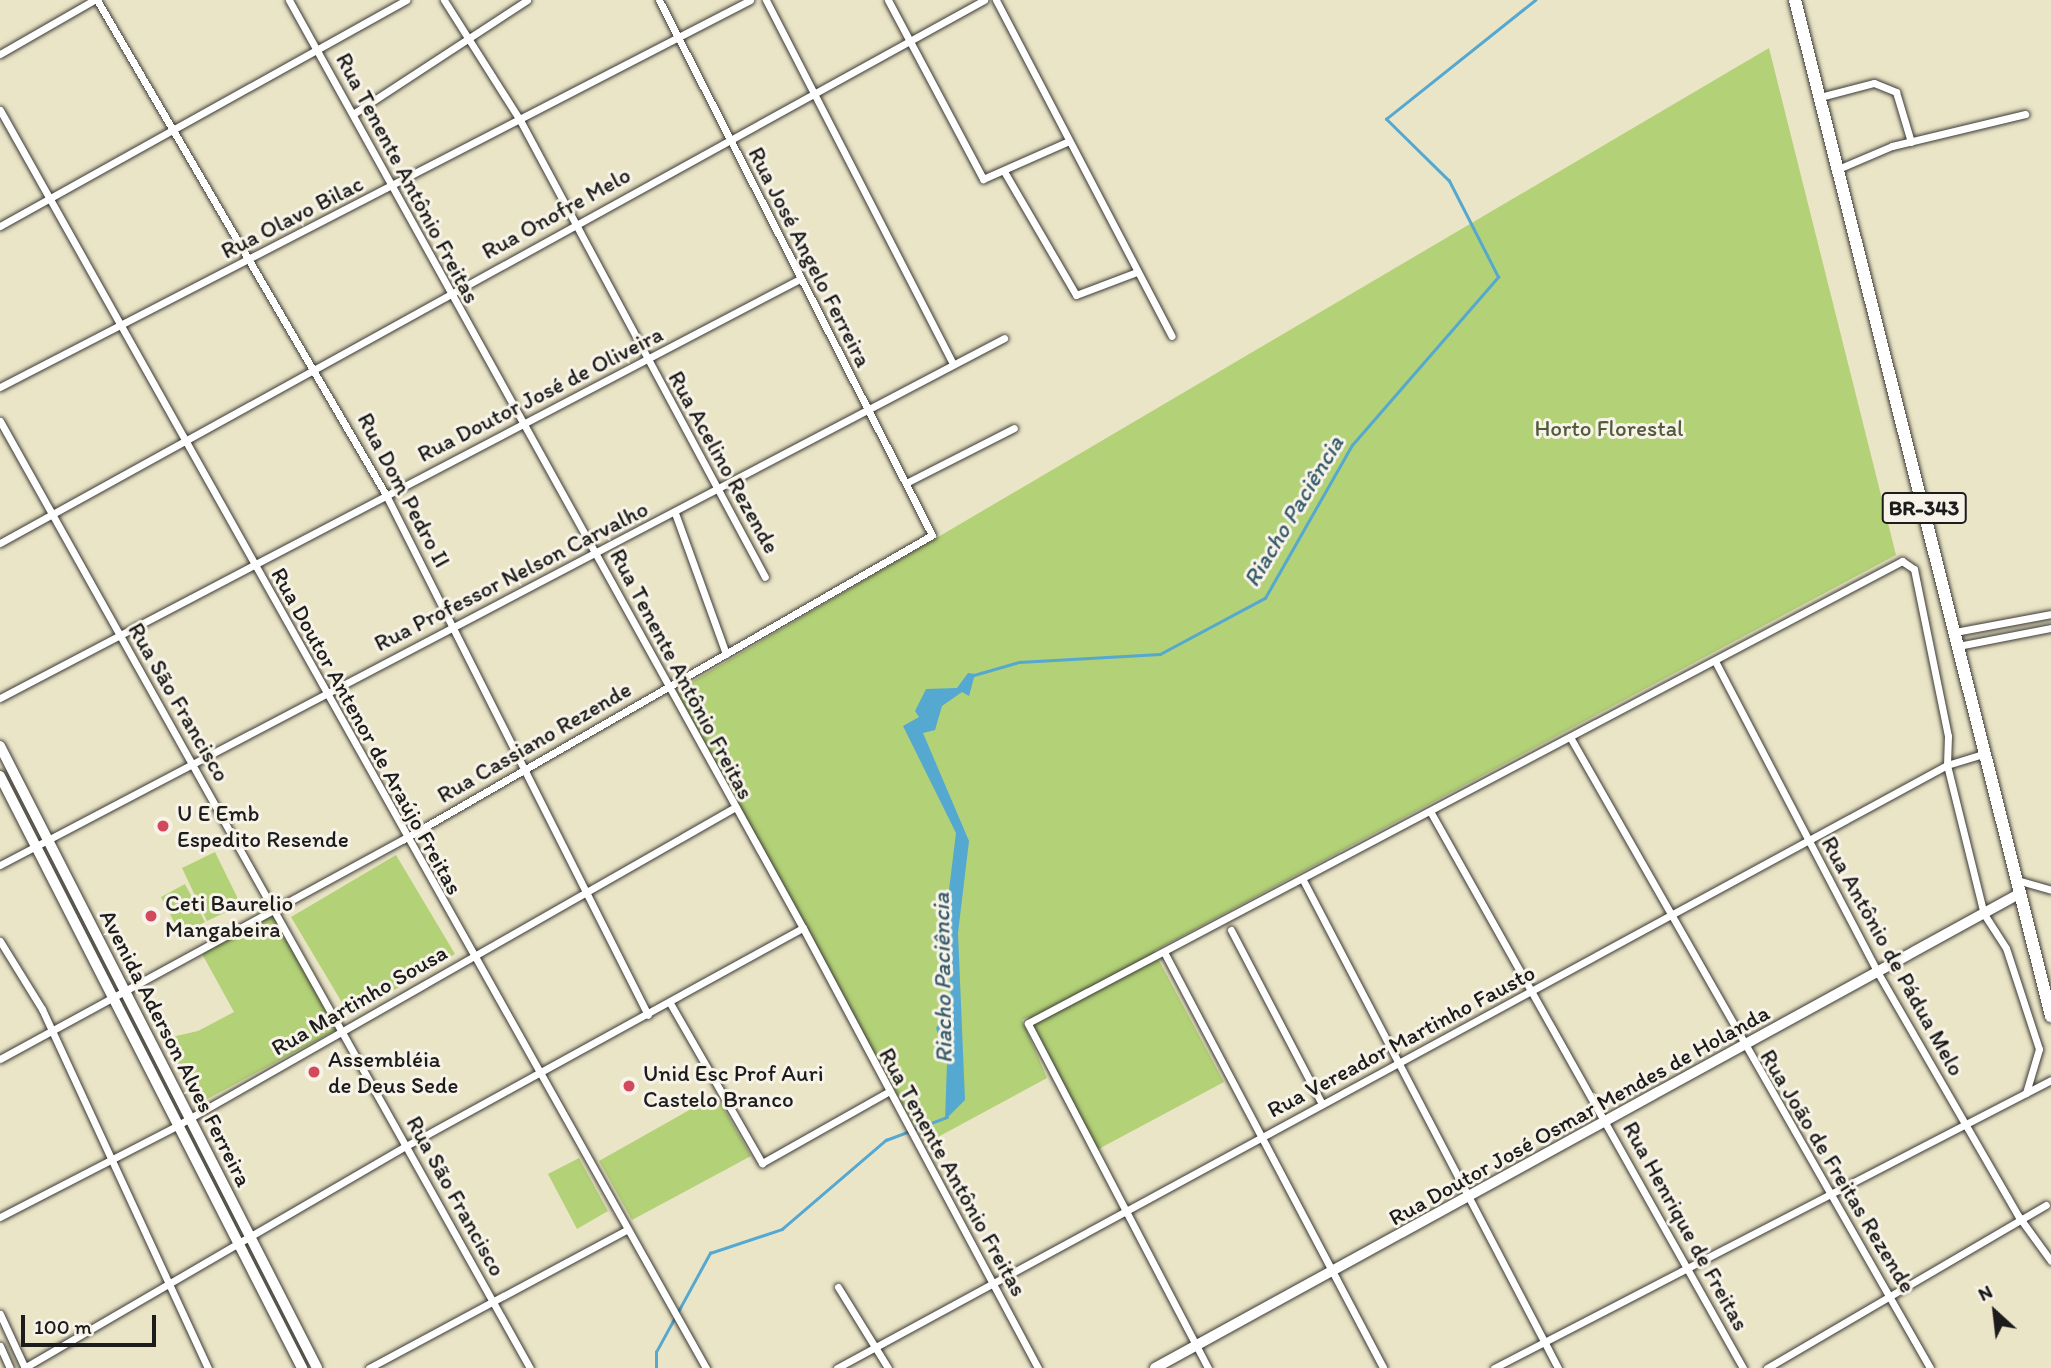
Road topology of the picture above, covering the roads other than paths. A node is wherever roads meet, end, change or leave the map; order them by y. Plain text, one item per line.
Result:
1 (95, 0) edge
2 (289, 0) edge
3 (406, 0) edge
4 (444, 0) edge
5 (527, 0) edge
6 (659, 0) edge
7 (750, 0) edge
8 (766, 0) edge
9 (888, 0) edge
10 (984, 0) edge
11 (996, 0) edge
12 (1795, 0) edge
13 (678, 36) junction
14 (908, 40) junction
15 (471, 41) junction
16 (318, 51) junction
17 (0, 54) edge
18 (815, 93) junction
19 (1820, 97) junction
20 (0, 110) edge
21 (353, 114) junction
22 (2025, 114) dead end
23 (521, 122) junction
24 (172, 132) junction
25 (728, 141) junction
26 (1069, 141) junction
27 (1911, 142) junction
28 (1838, 169) junction
29 (1005, 173) junction
30 (394, 187) junction
31 (49, 199) junction
32 (575, 225) junction
33 (0, 226) edge
34 (252, 258) junction
35 (1137, 272) junction
36 (799, 280) junction
37 (448, 294) junction
38 (121, 327) junction
39 (1172, 336) dead end
40 (1004, 338) dead end
41 (647, 362) junction
42 (953, 364) junction
43 (316, 367) junction
44 (0, 387) edge
45 (869, 412) junction
46 (0, 421) edge
47 (523, 424) junction
48 (1014, 428) dead end
49 (184, 441) junction
50 (906, 484) junction
51 (721, 491) junction
52 (386, 495) junction
53 (53, 513) junction
54 (676, 513) junction
55 (930, 531) joint
56 (0, 543) edge
57 (596, 555) junction
58 (253, 566) junction
59 (765, 576) dead end
60 (2051, 614) edge
61 (455, 628) junction
62 (2051, 628) edge
63 (1955, 632) junction
64 (119, 637) junction
65 (1958, 646) junction
66 (726, 654) junction
67 (1715, 661) junction
68 (667, 689) junction
69 (325, 694) junction
70 (0, 698) edge
71 (1570, 737) junction
72 (0, 746) edge
73 (1984, 754) junction
74 (194, 765) junction
75 (1947, 765) junction
76 (524, 770) junction
77 (0, 776) edge
78 (732, 809) junction
79 (1430, 811) junction
80 (404, 839) junction
81 (1807, 840) junction
82 (47, 841) junction
83 (35, 846) junction
84 (0, 865) edge
85 (2016, 879) junction
86 (1303, 880) junction
87 (2051, 890) edge
88 (585, 893) junction
89 (2019, 894) junction
90 (274, 909) junction
91 (1984, 914) junction
92 (1671, 916) junction
93 (803, 928) junction
94 (1231, 930) dead end
95 (0, 941) edge
96 (1164, 952) junction
97 (473, 958) junction
98 (1878, 973) junction
99 (1534, 993) junction
100 (118, 994) junction
101 (670, 1003) junction
102 (648, 1015) junction
103 (2051, 1016) edge
104 (50, 1030) junction
105 (342, 1032) junction
106 (151, 1046) junction
107 (1743, 1047) junction
108 (141, 1053) junction
109 (0, 1059) edge
110 (1399, 1063) junction
111 (537, 1075) junction
112 (2051, 1080) edge
113 (886, 1093) junction
114 (2026, 1093) junction
115 (1322, 1104) junction
116 (189, 1119) junction
117 (1607, 1123) junction
118 (178, 1125) junction
119 (1966, 1126) junction
120 (1262, 1136) junction
121 (406, 1146) junction
122 (109, 1161) junction
123 (1829, 1195) junction
124 (1469, 1197) junction
125 (2046, 1205) dead end
126 (1123, 1211) junction
127 (0, 1217) edge
128 (2019, 1217) junction
129 (626, 1230) junction
130 (245, 1242) junction
131 (2051, 1261) edge
132 (1688, 1269) junction
133 (1334, 1270) junction
134 (168, 1284) junction
135 (993, 1284) junction
136 (838, 1287) dead end
137 (1890, 1295) junction
138 (494, 1304) junction
139 (0, 1314) edge
140 (1544, 1342) junction
141 (1196, 1345) junction
142 (0, 1346) edge
143 (876, 1347) junction
144 (10, 1368) edge
145 (25, 1368) edge
146 (208, 1368) edge
147 (302, 1368) edge
148 (317, 1368) edge
149 (369, 1368) edge
150 (530, 1368) edge
151 (706, 1368) edge
152 (837, 1368) edge
153 (888, 1368) edge
154 (1038, 1368) edge
155 (1156, 1368) edge
156 (1208, 1368) edge
157 (1383, 1368) edge
158 (1494, 1368) edge
159 (1558, 1368) edge
160 (1743, 1368) edge
161 (1767, 1368) edge
162 (1930, 1368) edge

1 - 17 street
1 - 24 street, Rua Dom Pedro II
2 - 16 street, Rua Tenente Antônio Freitas
3 - 16 street
4 - 15 street, Rua Acelino Rezende
5 - 15 street
6 - 13 street, Rua José Angelo Ferreira
7 - 13 street, Rua Olavo Bilac
8 - 18 street
9 - 14 street
10 - 14 street, Rua Onofre Melo
11 - 26 street
12 - 19 highway, BR-343
13 - 23 street, Rua Olavo Bilac
13 - 25 street, Rua José Angelo Ferreira
14 - 18 street, Rua Onofre Melo
14 - 29 street
15 - 21 street
15 - 23 street, Rua Acelino Rezende
16 - 21 street, Rua Tenente Antônio Freitas
16 - 24 street
18 - 25 street, Rua Onofre Melo
18 - 42 street
19 - 27 street
19 - 28 highway, BR-343
20 - 31 street, Rua Doutor Antenor de Araújo Freitas
21 - 30 street, Rua Tenente Antônio Freitas
22 - 27 street
23 - 30 street, Rua Olavo Bilac
23 - 32 street, Rua Acelino Rezende
24 - 31 street
24 - 34 street, Rua Dom Pedro II
25 - 32 street, Rua Onofre Melo
25 - 36 street, Rua José Angelo Ferreira
26 - 29 street
26 - 35 street
27 - 28 street
28 - 63 highway, BR-343
29 - 35 street
30 - 34 street, Rua Olavo Bilac
30 - 37 street, Rua Tenente Antônio Freitas
31 - 33 street
31 - 38 street, Rua Doutor Antenor de Araújo Freitas
32 - 37 street, Rua Onofre Melo
32 - 41 street, Rua Acelino Rezende
34 - 38 street, Rua Olavo Bilac
34 - 43 street, Rua Dom Pedro II
35 - 39 street
36 - 41 street, Rua Doutor José de Oliveira
36 - 45 street, Rua José Angelo Ferreira
37 - 43 street, Rua Onofre Melo
37 - 47 street, Rua Tenente Antônio Freitas
38 - 44 street, Rua Olavo Bilac
38 - 49 street, Rua Doutor Antenor de Araújo Freitas
40 - 42 street, Rua Professor Nelson Carvalho
41 - 47 street, Rua Doutor José de Oliveira
41 - 51 street, Rua Acelino Rezende
42 - 45 street, Rua Professor Nelson Carvalho
43 - 49 street, Rua Onofre Melo
43 - 52 street, Rua Dom Pedro II
45 - 50 street, Rua José Angelo Ferreira
45 - 51 street, Rua Professor Nelson Carvalho
46 - 53 street, Rua São Francisco
47 - 52 street, Rua Doutor José de Oliveira
47 - 57 street, Rua Tenente Antônio Freitas
48 - 50 street
49 - 53 street, Rua Onofre Melo
49 - 58 street, Rua Doutor Antenor de Araújo Freitas
50 - 55 street, Rua José Angelo Ferreira
51 - 54 street, Rua Professor Nelson Carvalho
51 - 59 street, Rua Acelino Rezende
52 - 58 street, Rua Doutor José de Oliveira
52 - 61 street, Rua Dom Pedro II
53 - 56 street, Rua Onofre Melo
53 - 64 street, Rua São Francisco
54 - 57 street, Rua Professor Nelson Carvalho
54 - 66 street
55 - 66 street, Rua Cassiano Rezende
57 - 61 street, Rua Professor Nelson Carvalho
57 - 68 street, Rua Tenente Antônio Freitas
58 - 64 street, Rua Doutor José de Oliveira
58 - 69 street, Rua Doutor Antenor de Araújo Freitas
60 - 63 street
61 - 69 street, Rua Professor Nelson Carvalho
61 - 76 street, Rua Dom Pedro II
62 - 65 street
63 - 65 highway, BR-343
64 - 70 street, Rua Doutor José de Oliveira
64 - 74 street, Rua São Francisco
65 - 73 highway, BR-343
66 - 68 street, Rua Cassiano Rezende
67 - 71 street
67 - 75 street
67 - 81 street, Rua Antônio de Pádua Melo
68 - 76 street, Rua Cassiano Rezende
68 - 78 street, Rua Tenente Antônio Freitas
69 - 74 street, Rua Professor Nelson Carvalho
69 - 80 street, Rua Doutor Antenor de Araújo Freitas
71 - 79 street
71 - 92 street, Rua João de Freitas Rezende
72 - 82 main road, Avenida Aderson Alves Ferreira
73 - 75 street, Rua Vereador Martinho Fausto
73 - 85 highway, BR-343
74 - 82 street, Rua Professor Nelson Carvalho
74 - 90 street, Rua São Francisco
75 - 81 street, Rua Vereador Martinho Fausto
75 - 91 street
76 - 80 street, Rua Cassiano Rezende
76 - 88 street, Rua Dom Pedro II
77 - 83 main road, Avenida Aderson Alves Ferreira
78 - 88 street, Rua Martinho Sousa
78 - 93 street, Rua Tenente Antônio Freitas
79 - 86 street
79 - 99 street, Rua Henrique de Freitas
80 - 90 street, Rua Cassiano Rezende
80 - 97 street, Rua Doutor Antenor de Araújo Freitas
81 - 92 street, Rua Vereador Martinho Fausto
81 - 98 street, Rua Antônio de Pádua Melo
82 - 83 street, Rua Professor Nelson Carvalho
82 - 100 main road, Avenida Aderson Alves Ferreira
83 - 84 street, Rua Professor Nelson Carvalho
83 - 100 main road, Avenida Aderson Alves Ferreira
85 - 87 street
85 - 89 highway, BR-343
86 - 96 street
86 - 110 street
88 - 97 street, Rua Martinho Sousa
88 - 102 street, Rua Dom Pedro II
89 - 91 street, Rua Doutor José Osmar Mendes de Holanda
89 - 103 highway, BR-343
90 - 100 street, Rua Cassiano Rezende
90 - 105 street, Rua São Francisco
91 - 98 street, Rua Doutor José Osmar Mendes de Holanda
91 - 114 street
92 - 99 street, Rua Vereador Martinho Fausto
92 - 107 street, Rua João de Freitas Rezende
93 - 101 street
93 - 113 street, Rua Tenente Antônio Freitas
94 - 115 street
95 - 104 street
96 - 120 street
96 - 126 street
97 - 105 street, Rua Martinho Sousa
97 - 111 street, Rua Doutor Antenor de Araújo Freitas
98 - 107 street, Rua Doutor José Osmar Mendes de Holanda
98 - 119 street, Rua Antônio de Pádua Melo
99 - 110 street, Rua Vereador Martinho Fausto
99 - 117 street, Rua Henrique de Freitas
100 - 104 street, Rua Cassiano Rezende
100 - 106 main road, Avenida Aderson Alves Ferreira
100 - 108 main road, Avenida Aderson Alves Ferreira
101 - 102 street
101 - 113 street
102 - 111 street
104 - 109 street, Rua Cassiano Rezende
104 - 122 street
105 - 116 street, Rua Martinho Sousa
105 - 121 street, Rua São Francisco
106 - 108 main road
106 - 116 main road, Avenida Aderson Alves Ferreira
107 - 117 street, Rua Doutor José Osmar Mendes de Holanda
107 - 123 street, Rua João de Freitas Rezende
108 - 118 main road, Avenida Aderson Alves Ferreira
110 - 115 street, Rua Vereador Martinho Fausto
110 - 124 street
111 - 121 street
111 - 129 street, Rua Doutor Antenor de Araújo Freitas
112 - 114 street
113 - 135 street, Rua Tenente Antônio Freitas
114 - 119 street
115 - 120 street, Rua Vereador Martinho Fausto
116 - 118 street, Rua Martinho Sousa
116 - 130 main road, Avenida Aderson Alves Ferreira
117 - 124 street, Rua Doutor José Osmar Mendes de Holanda
117 - 132 street, Rua Henrique de Freitas
118 - 122 street, Rua Martinho Sousa
118 - 130 main road, Avenida Aderson Alves Ferreira
119 - 123 street
119 - 128 street, Rua Antônio de Pádua Melo
120 - 126 street, Rua Vereador Martinho Fausto
120 - 133 street
121 - 130 street
121 - 138 street, Rua São Francisco
122 - 127 street, Rua Martinho Sousa
122 - 134 street
123 - 132 street
123 - 137 street, Rua João de Freitas Rezende
124 - 133 street, Rua Doutor José Osmar Mendes de Holanda
124 - 140 street
125 - 128 street
126 - 135 street, Rua Vereador Martinho Fausto
126 - 141 street
128 - 131 street, Rua Antônio de Pádua Melo
128 - 137 street
129 - 138 street
129 - 151 street, Rua Doutor Antenor de Araújo Freitas
130 - 134 street
130 - 147 main road, Avenida Aderson Alves Ferreira
130 - 148 main road, Avenida Aderson Alves Ferreira
132 - 140 street
132 - 160 street, Rua Henrique de Freitas
133 - 141 street, Rua Doutor José Osmar Mendes de Holanda
133 - 157 street
134 - 145 street
134 - 146 street
135 - 143 street, Rua Vereador Martinho Fausto
135 - 154 street, Rua Tenente Antônio Freitas
136 - 143 street
137 - 161 street
137 - 162 street, Rua João de Freitas Rezende
138 - 149 street
138 - 150 street, Rua São Francisco
139 - 145 street
140 - 158 street
140 - 159 street
141 - 155 street, Rua Doutor José Osmar Mendes de Holanda
141 - 156 street
142 - 144 street
143 - 152 street, Rua Vereador Martinho Fausto
143 - 153 street

